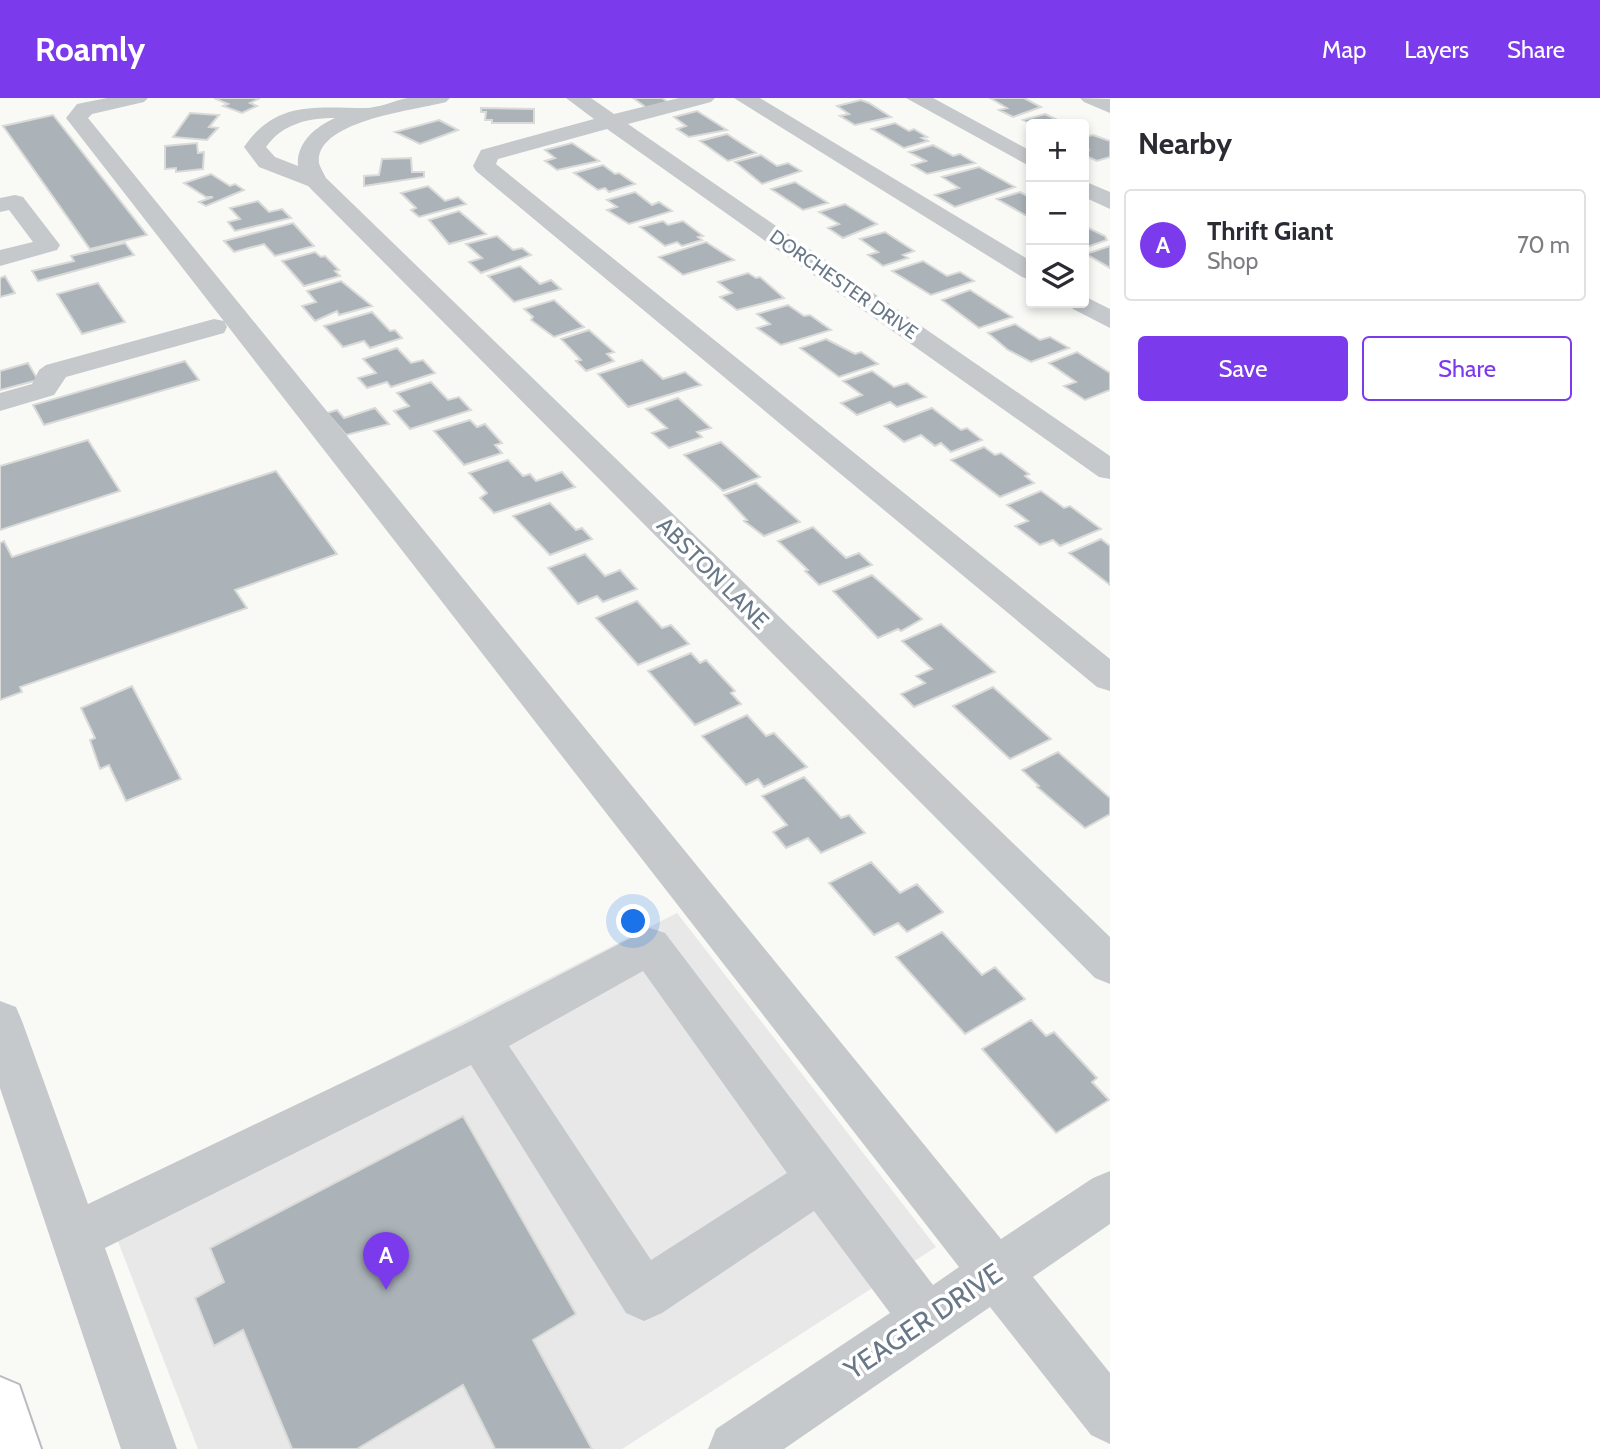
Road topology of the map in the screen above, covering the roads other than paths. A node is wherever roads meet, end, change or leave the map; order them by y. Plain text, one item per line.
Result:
1 (137, 98) edge
2 (439, 98) edge
3 (577, 98) edge
4 (704, 98) edge
5 (745, 98) edge
6 (917, 98) edge
7 (1091, 98) edge
8 (1110, 107) edge
9 (376, 113) junction
10 (612, 122) junction
11 (1026, 157) edge
12 (316, 181) junction
13 (1089, 191) edge
14 (1110, 202) edge
15 (0, 205) edge
16 (0, 258) edge
17 (1026, 269) edge
18 (1089, 307) edge
19 (1110, 320) edge
20 (214, 327) dead end
21 (0, 402) edge
22 (1110, 470) edge
23 (1110, 678) edge
24 (1110, 965) edge
25 (0, 1021) edge
26 (480, 1039) junction
27 (820, 1180) junction
28 (1110, 1195) edge
29 (76, 1236) junction
30 (995, 1271) junction
31 (926, 1318) junction
32 (0, 1404) edge
33 (1110, 1416) edge
34 (13, 1449) edge
35 (149, 1449) edge
36 (736, 1449) edge

1 - 30 street
2 - 9 street
3 - 10 street, DORCHESTER DRIVE
4 - 10 street
5 - 17 street
6 - 11 street
7 - 8 street
9 - 12 street
9 - 12 street
10 - 22 street, DORCHESTER DRIVE
10 - 23 street
12 - 24 street, ABSTON LANE
13 - 14 street
15 - 16 street
18 - 19 street
20 - 21 street
25 - 29 street
26 - 27 street
26 - 27 street
26 - 29 street
27 - 31 street
28 - 30 street, YEAGER DRIVE
29 - 35 street
30 - 31 street, YEAGER DRIVE
30 - 33 street
31 - 36 street, YEAGER DRIVE
32 - 34 main road

